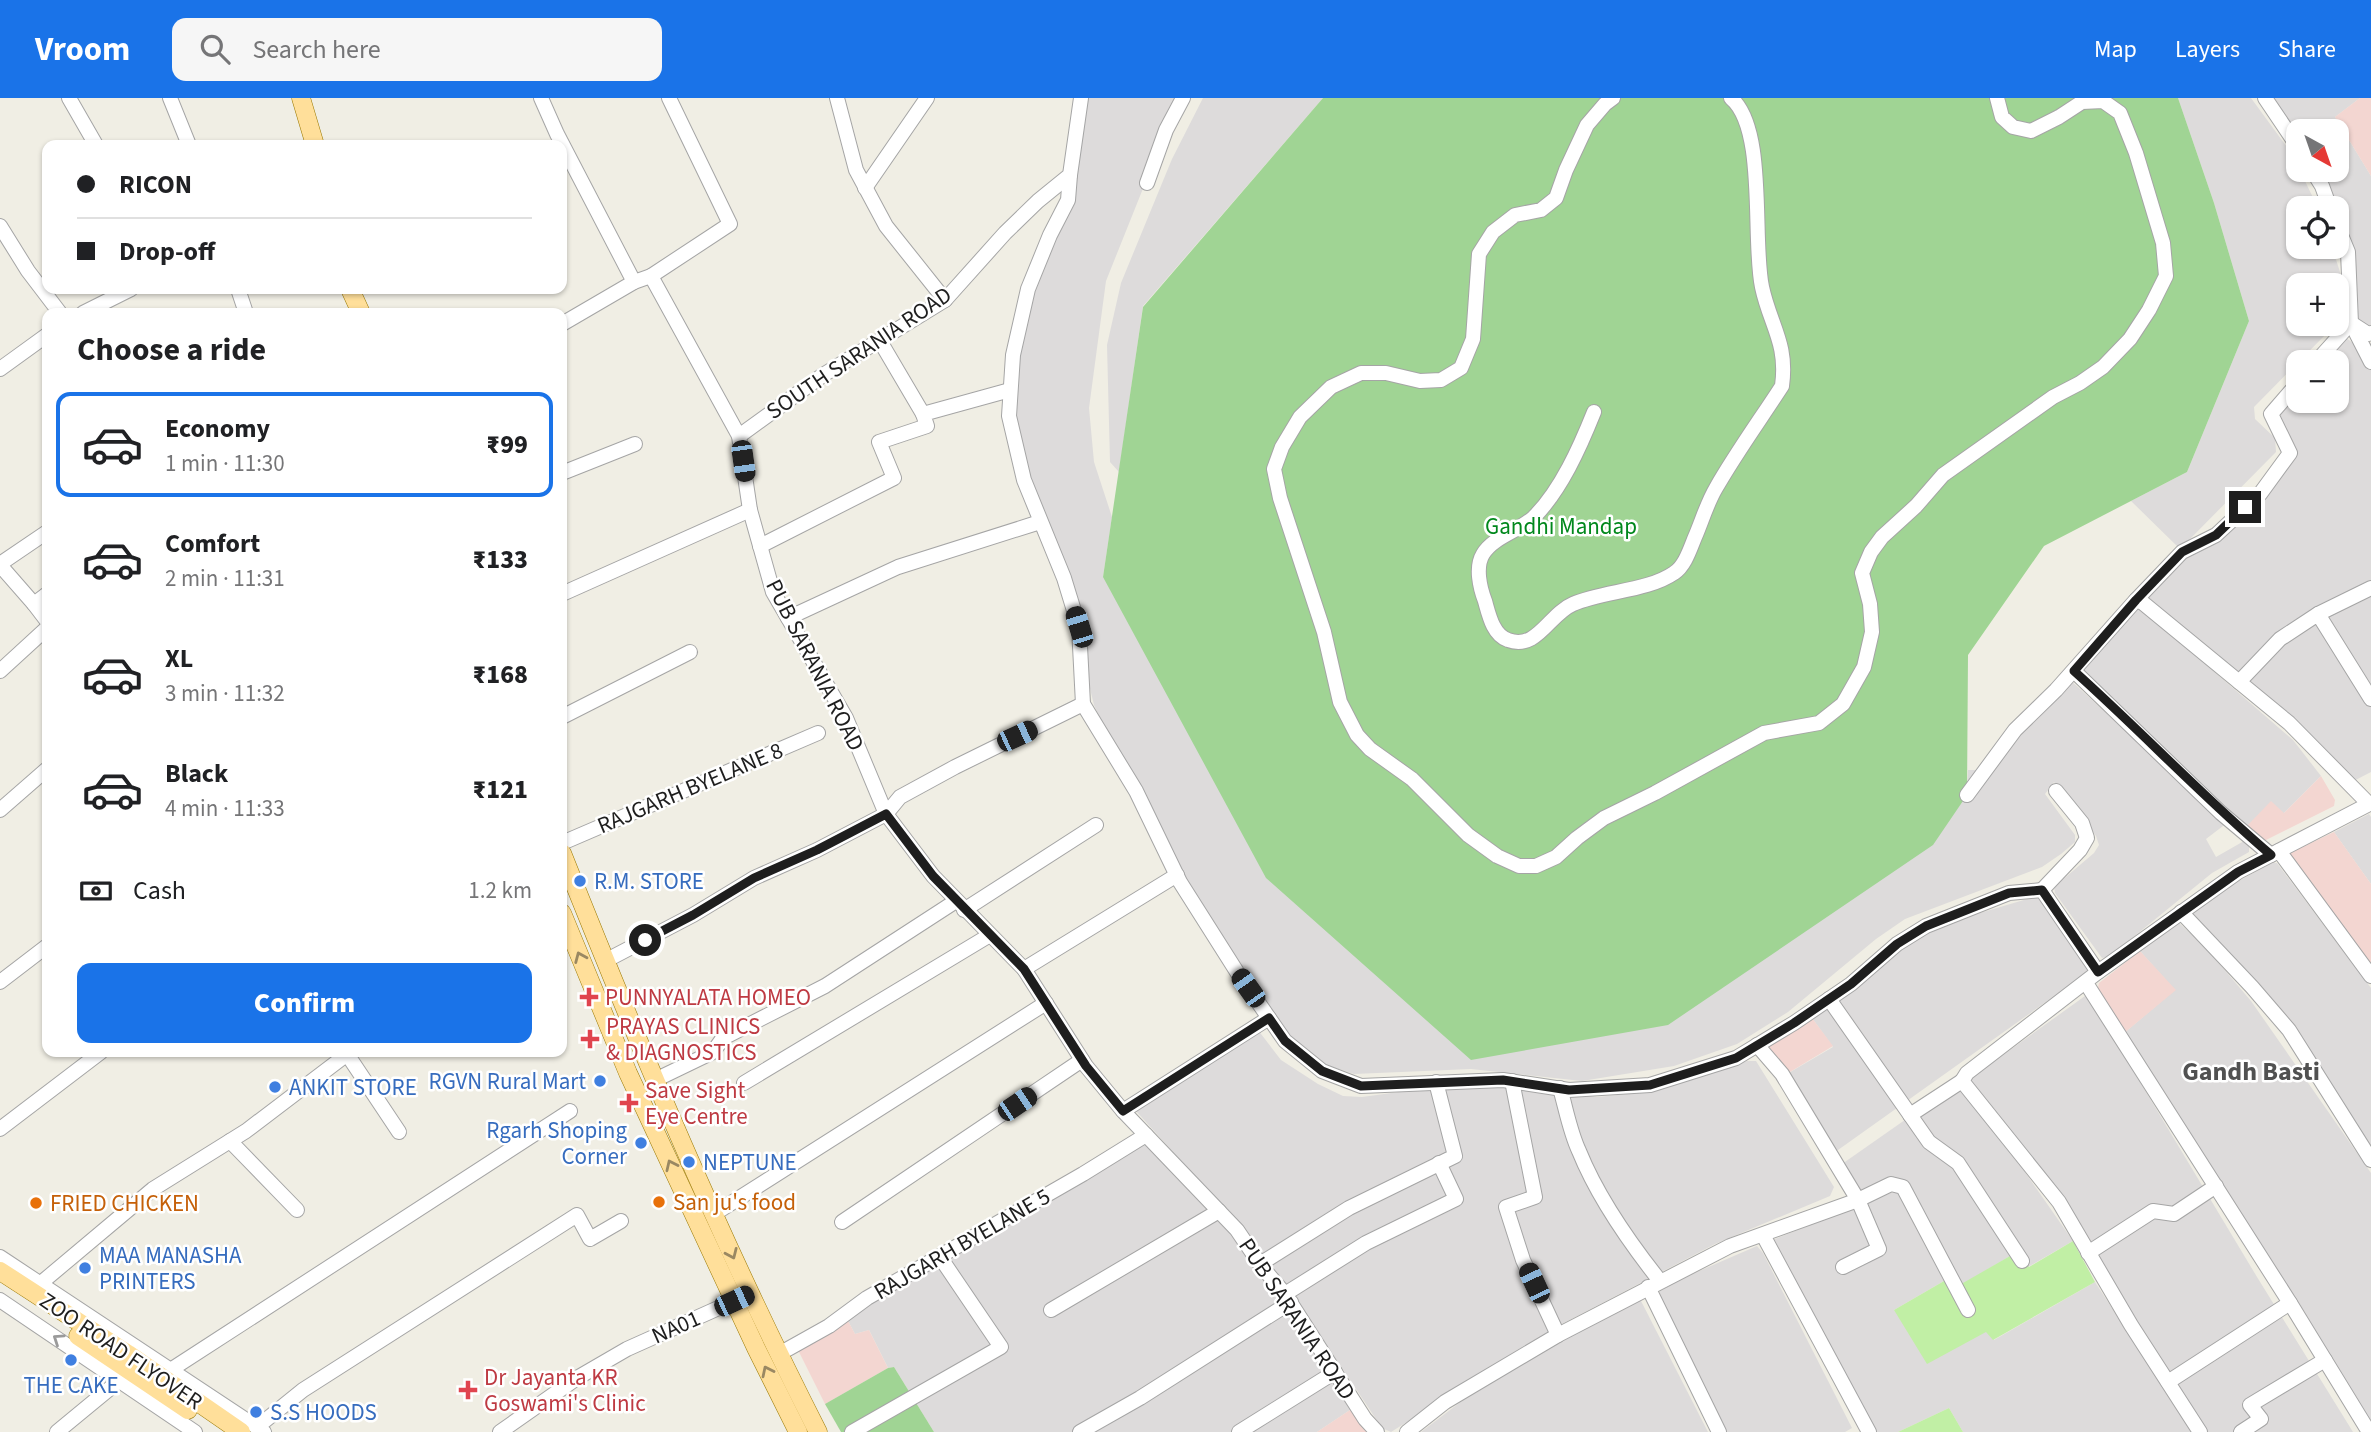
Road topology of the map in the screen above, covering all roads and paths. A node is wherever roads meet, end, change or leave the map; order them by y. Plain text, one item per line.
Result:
1 (69, 98) edge
2 (170, 98) edge
3 (301, 98) edge
4 (541, 98) edge
5 (668, 98) edge
6 (836, 98) edge
7 (928, 98) edge
8 (1081, 98) edge
9 (1183, 98) edge
10 (1613, 98) edge
11 (1731, 98) edge
12 (1997, 98) edge
13 (2266, 98) edge
14 (2286, 128) edge
15 (93, 140) edge
16 (187, 140) edge
17 (314, 140) edge
18 (560, 140) edge
19 (567, 153) edge
20 (1070, 175) junction
21 (1147, 183) dead end
22 (865, 188) junction
23 (0, 226) edge
24 (2348, 259) edge
25 (651, 276) junction
26 (634, 282) junction
27 (42, 289) edge
28 (46, 294) edge
29 (121, 294) edge
30 (945, 300) junction
31 (56, 308) edge
32 (93, 308) edge
33 (567, 321) edge
34 (2351, 323) junction
35 (2371, 333) edge
36 (42, 339) edge
37 (880, 341) junction
38 (2327, 350) edge
39 (2371, 362) edge
40 (0, 369) edge
41 (1010, 390) junction
42 (2286, 397) edge
43 (1594, 412) dead end
44 (923, 414) junction
45 (739, 436) junction
46 (635, 444) dead end
47 (567, 470) edge
48 (750, 510) junction
49 (1041, 522) junction
50 (42, 535) edge
51 (760, 546) junction
52 (0, 565) edge
53 (2371, 588) edge
54 (567, 592) edge
55 (42, 598) edge
56 (2136, 600) junction
57 (34, 604) junction
58 (42, 614) edge
59 (2318, 614) junction
60 (788, 618) junction
61 (42, 633) edge
62 (690, 652) dead end
63 (0, 671) edge
64 (2074, 671) junction
65 (2239, 682) junction
66 (2371, 699) edge
67 (1083, 705) junction
68 (567, 714) edge
69 (818, 733) dead end
70 (42, 773) edge
71 (2056, 791) dead end
72 (1968, 794) dead end
73 (2370, 804) edge
74 (0, 810) edge
75 (886, 814) junction
76 (1096, 825) dead end
77 (567, 841) edge
78 (2275, 853) junction
79 (567, 866) edge
80 (1177, 875) junction
81 (2042, 890) junction
82 (960, 905) junction
83 (2181, 912) junction
84 (587, 916) junction
85 (567, 919) edge
86 (567, 929) edge
87 (990, 935) junction
88 (42, 950) edge
89 (605, 961) junction
90 (1024, 969) junction
91 (2098, 972) junction
92 (2371, 976) edge
93 (0, 982) edge
94 (2086, 983) junction
95 (1829, 999) junction
96 (1046, 1003) junction
97 (1269, 1018) junction
98 (1757, 1045) junction
99 (94, 1057) edge
100 (344, 1057) edge
101 (352, 1057) edge
102 (1082, 1060) junction
103 (655, 1080) junction
104 (1512, 1081) junction
105 (1962, 1081) junction
106 (1436, 1082) junction
107 (744, 1083) dead end
108 (1560, 1088) junction
109 (570, 1111) dead end
110 (1123, 1111) junction
111 (1910, 1115) junction
112 (0, 1129) edge
113 (399, 1132) dead end
114 (1146, 1135) junction
115 (230, 1141) junction
116 (2371, 1160) edge
117 (1439, 1163) junction
118 (2216, 1186) junction
119 (1858, 1200) junction
120 (297, 1210) dead end
121 (1219, 1211) junction
122 (714, 1214) junction
123 (621, 1221) dead end
124 (842, 1222) dead end
125 (1762, 1235) junction
126 (2088, 1252) junction
127 (0, 1257) edge
128 (940, 1257) junction
129 (2022, 1261) dead end
130 (1260, 1264) junction
131 (1843, 1267) dead end
132 (0, 1271) edge
133 (41, 1283) junction
134 (1654, 1284) junction
135 (0, 1285) edge
136 (742, 1298) junction
137 (1288, 1298) junction
138 (0, 1300) edge
139 (2290, 1303) junction
140 (1051, 1310) dead end
141 (1968, 1310) dead end
142 (1558, 1335) junction
143 (779, 1354) junction
144 (2325, 1360) junction
145 (172, 1369) junction
146 (1335, 1372) junction
147 (120, 1380) junction
148 (2168, 1382) junction
149 (254, 1430) edge
150 (57, 1432) edge
151 (195, 1432) edge
152 (220, 1432) edge
153 (500, 1432) edge
154 (798, 1432) edge
155 (818, 1432) edge
156 (852, 1432) edge
157 (1080, 1432) edge
158 (1239, 1432) edge
159 (1377, 1432) edge
160 (1407, 1432) edge
161 (1718, 1432) edge
162 (1870, 1432) edge
163 (2200, 1432) edge
164 (2241, 1432) edge
165 (2369, 1432) edge

1 - 15 street
2 - 16 street
3 - 17 main road
4 - 18 street
5 - 25 street
6 - 22 street
7 - 22 street
8 - 20 street
9 - 21 street
10 - 12 street
11 - 43 street
13 - 14 street
19 - 26 street
20 - 30 street, SOUTH SARANIA ROAD
20 - 41 street
22 - 30 street
23 - 27 street
24 - 34 street
25 - 26 street
25 - 45 street
26 - 33 street
28 - 31 street
29 - 32 street
30 - 37 street, SOUTH SARANIA ROAD
34 - 35 street
34 - 38 street
34 - 39 street
36 - 40 street
37 - 44 street
37 - 45 street, SOUTH SARANIA ROAD
41 - 44 street
41 - 49 street
42 - 56 street
44 - 51 street
45 - 48 street, PUB SARANIA ROAD
46 - 47 street
48 - 51 street, PUB SARANIA ROAD
48 - 54 street
49 - 60 street
49 - 67 street
50 - 52 street
51 - 60 street, PUB SARANIA ROAD
52 - 57 street
53 - 59 street
55 - 57 street
56 - 64 street
56 - 65 street
57 - 58 street
59 - 65 street
59 - 66 street
60 - 75 street, PUB SARANIA ROAD
61 - 63 street
62 - 68 street
64 - 72 street
64 - 78 street
65 - 73 street
67 - 75 street
67 - 80 street
69 - 77 street, RAJGARH BYELANE 8
70 - 74 street
71 - 81 street
73 - 78 street
75 - 82 street, PUB SARANIA ROAD
75 - 89 street
76 - 82 street
78 - 83 street
78 - 92 street
79 - 84 main road
80 - 90 street
80 - 97 street
81 - 91 street
81 - 95 street
82 - 87 street, PUB SARANIA ROAD
82 - 103 street
83 - 91 street
83 - 116 street
84 - 85 street
84 - 89 main road
136 -> 86 main road
87 - 90 street, PUB SARANIA ROAD
87 - 107 street
88 - 93 street
89 - 103 main road
90 - 96 street, PUB SARANIA ROAD
91 - 94 street
94 - 105 street
94 - 118 street
95 - 98 street
95 - 111 street
96 - 102 street, PUB SARANIA ROAD
96 - 122 street
97 - 106 street
97 - 110 street
98 - 108 street
98 - 119 street
99 - 112 street
100 - 115 street
101 - 113 street
102 - 110 street, PUB SARANIA ROAD
102 - 124 street
103 - 122 main road
104 - 106 street
104 - 108 street
104 - 142 street
105 - 111 street
105 - 126 street
106 - 117 street
108 - 134 street
109 - 145 street
110 - 114 street, PUB SARANIA ROAD
111 - 129 street
114 - 121 street, PUB SARANIA ROAD
114 - 128 street, RAJGARH BYELANE 5
115 - 120 street
115 - 133 street
117 - 130 street
117 - 137 street
118 - 126 street
118 - 139 street
119 - 125 street
119 - 131 street
119 - 141 street
121 - 130 street, PUB SARANIA ROAD
121 - 140 street
122 -> 136 main road
123 - 149 street
125 - 134 street
125 - 162 street
126 - 148 street
127 - 133 street
128 - 143 street, RAJGARH BYELANE 5
128 - 156 street
130 - 137 street, PUB SARANIA ROAD
132 - 149 main road, ZOO ROAD FLYOVER
133 - 145 street
134 - 142 street
134 - 161 street
135 - 152 main road, ZOO ROAD FLYOVER
136 - 143 main road
136 - 153 street, NA01
154 -> 136 main road
137 - 146 street, PUB SARANIA ROAD
137 - 157 street
147 -> 138 street
139 - 144 street
139 - 148 street
142 - 160 street
143 - 155 main road
144 - 164 street
144 - 165 street
145 - 149 street
146 - 158 street
146 - 159 street, PUB SARANIA ROAD
147 - 150 street
147 - 151 street
148 - 163 street

